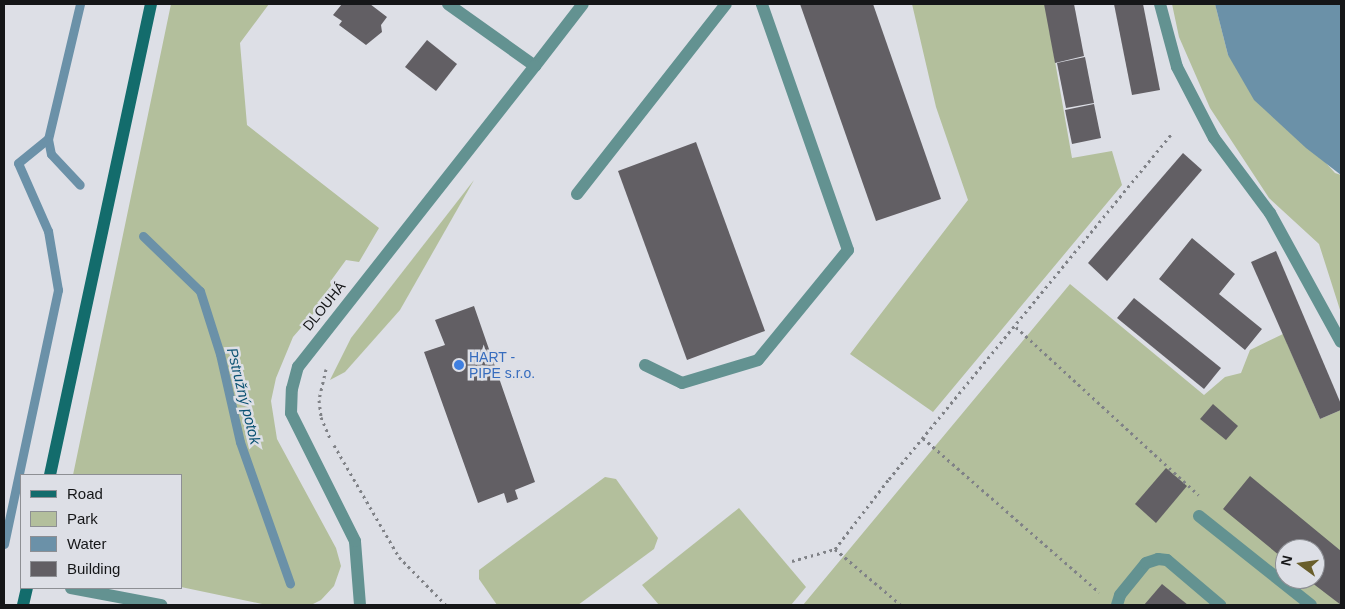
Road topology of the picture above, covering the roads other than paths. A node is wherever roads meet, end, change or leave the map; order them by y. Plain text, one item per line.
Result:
1 (151, 4) edge
2 (448, 4) edge
3 (583, 4) edge
4 (726, 4) edge
5 (762, 4) edge
6 (1160, 4) edge
7 (535, 66) junction
8 (577, 194) dead end
9 (1341, 342) edge
10 (645, 364) dead end
11 (50, 474) edge
12 (1199, 516) road end
13 (26, 589) edge
14 (76, 589) edge
15 (1112, 602) edge
16 (23, 605) edge
17 (161, 605) edge
18 (360, 605) edge
19 (1220, 605) edge
20 (1311, 605) edge

1 - 11 main road
2 - 7 street
3 - 7 street, DLOUHÁ
4 - 8 street
5 - 10 street
6 - 9 street
7 - 18 street, DLOUHÁ
12 - 20 street
13 - 16 main road
14 - 17 street
15 - 19 street

